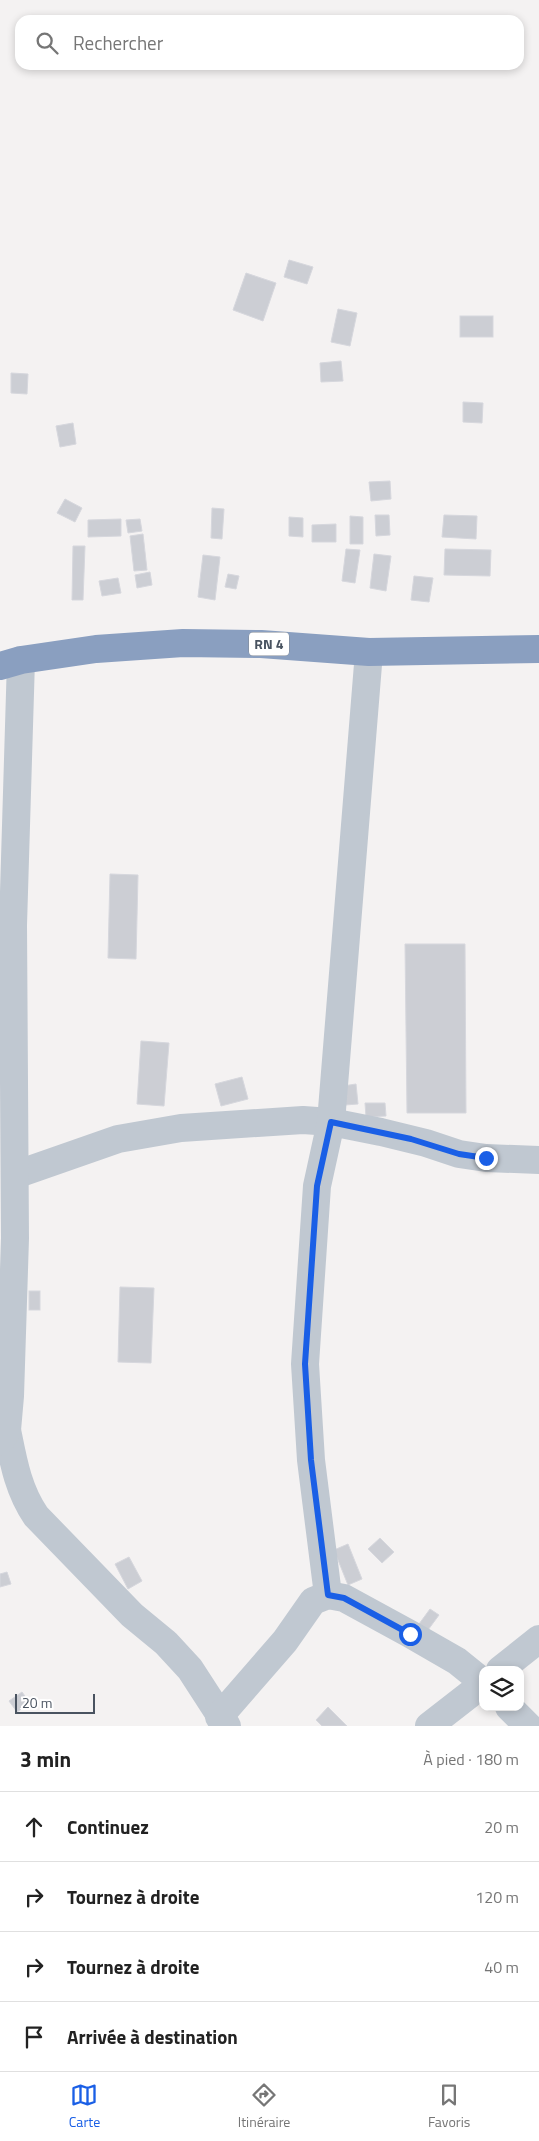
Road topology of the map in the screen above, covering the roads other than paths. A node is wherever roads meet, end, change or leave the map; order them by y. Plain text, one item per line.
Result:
1 (539, 649) edge
2 (369, 652) junction
3 (11, 663) edge
4 (331, 1122) junction
5 (539, 1160) edge
6 (15, 1175) junction
7 (3, 1436) edge
8 (328, 1595) junction
9 (539, 1639) edge
10 (505, 1666) edge
11 (479, 1680) edge
12 (479, 1686) edge
13 (513, 1711) edge
14 (223, 1721) edge
15 (429, 1726) edge
16 (528, 1726) edge

1 - 2 highway, RN 4
2 - 3 highway, RN 4
2 - 4 street
3 - 6 street
4 - 5 street
4 - 6 street
4 - 8 street
6 - 7 street
7 - 14 street
8 - 11 street
8 - 14 street
9 - 10 street
12 - 15 street
13 - 16 street

